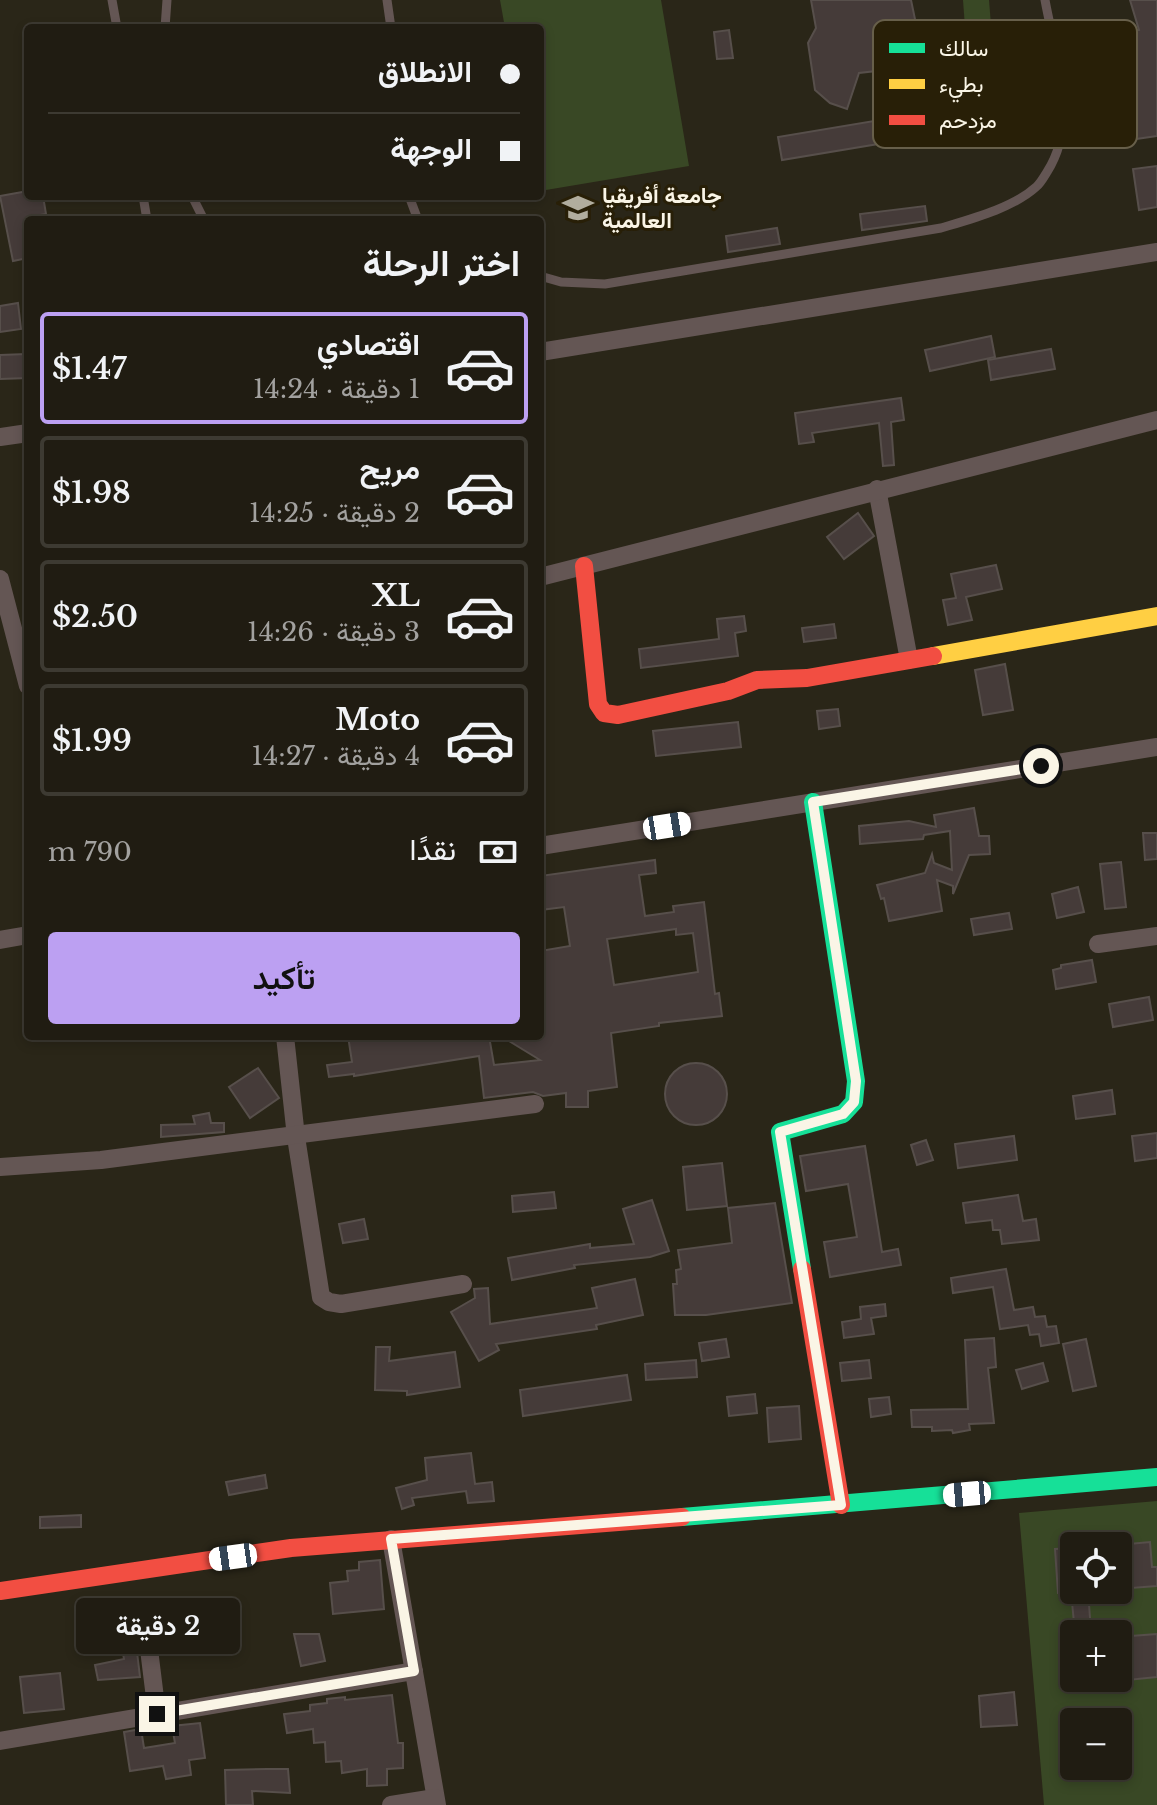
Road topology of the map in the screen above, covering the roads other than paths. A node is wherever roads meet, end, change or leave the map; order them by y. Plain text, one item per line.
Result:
1 (112, 0) edge
2 (167, 0) edge
3 (387, 0) edge
4 (1045, 0) edge
5 (1049, 20) edge
6 (116, 24) edge
7 (165, 24) edge
8 (389, 24) edge
9 (1060, 148) edge
10 (1157, 252) edge
11 (544, 277) edge
12 (544, 351) edge
13 (1157, 420) edge
14 (24, 434) edge
15 (0, 437) edge
16 (877, 489) junction
17 (584, 566) junction
18 (544, 576) edge
19 (0, 579) edge
20 (1157, 616) edge
21 (909, 660) junction
22 (24, 671) edge
23 (1157, 747) edge
24 (813, 802) junction
25 (544, 845) edge
26 (24, 936) edge
27 (1157, 936) edge
28 (0, 940) edge
29 (1098, 944) dead end
30 (285, 1040) edge
31 (535, 1104) dead end
32 (296, 1137) junction
33 (0, 1167) edge
34 (463, 1284) dead end
35 (1157, 1477) edge
36 (841, 1505) junction
37 (391, 1539) junction
38 (0, 1591) edge
39 (145, 1617) dead end
40 (414, 1671) junction
41 (157, 1714) junction
42 (0, 1741) edge
43 (436, 1801) edge
44 (391, 1805) edge

1 - 6 lane
2 - 7 lane
3 - 8 lane
4 - 5 lane
9 - 11 lane
10 - 12 street
13 - 16 street
14 - 15 street
16 - 17 street
16 - 21 street
17 - 18 street
17 - 21 street
19 - 22 street
20 - 21 street
23 - 24 street
24 - 25 street
24 - 36 street
26 - 28 street
27 - 29 street
30 - 32 street
31 - 32 street
32 - 33 street
32 - 34 street
35 - 36 street
36 - 37 street
37 - 38 street
37 - 40 street
39 - 41 street
40 - 41 street
40 - 43 street
41 - 42 street
43 - 44 street

